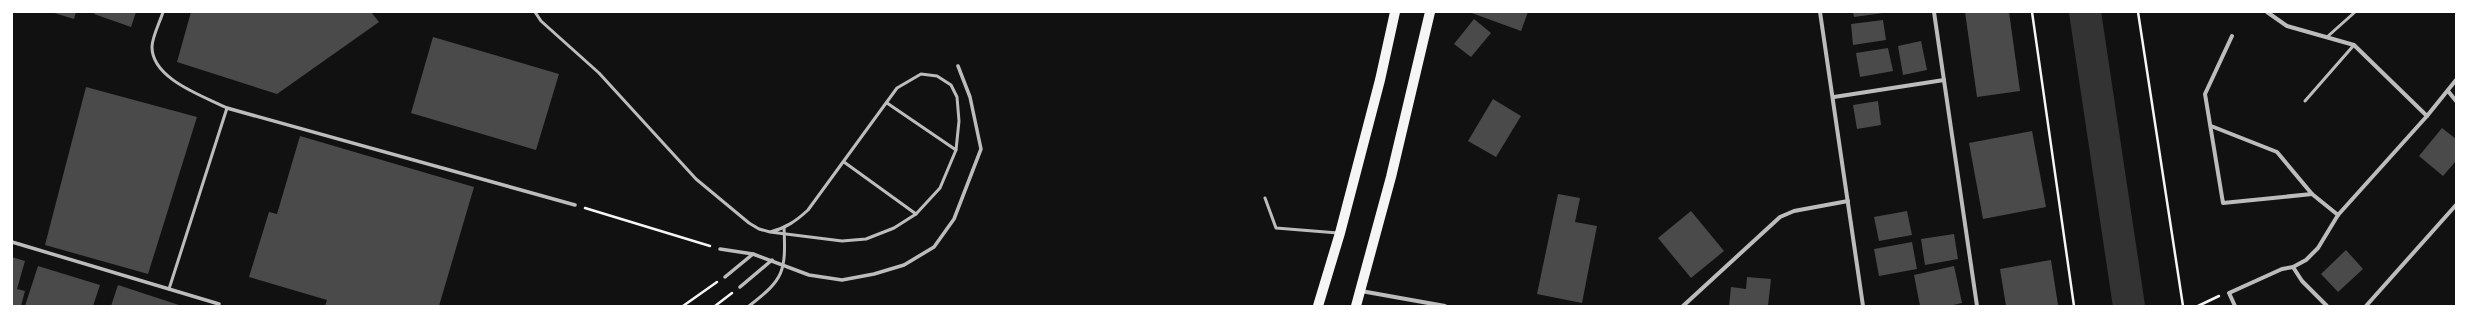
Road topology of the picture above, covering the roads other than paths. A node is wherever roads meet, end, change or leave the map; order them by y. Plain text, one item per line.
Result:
1 (163, 12) edge
2 (535, 12) edge
3 (1395, 12) edge
4 (1430, 12) edge
5 (1820, 12) edge
6 (1934, 12) edge
7 (2267, 12) edge
8 (2355, 12) edge
9 (2232, 36) dead end
10 (2327, 37) junction
11 (2354, 45) junction
12 (958, 66) dead end
13 (1944, 80) junction
14 (2456, 80) edge
15 (2448, 90) junction
16 (1834, 97) junction
17 (2305, 101) dead end
18 (2456, 101) edge
19 (887, 103) junction
20 (227, 108) junction
21 (2427, 116) junction
22 (2211, 126) junction
23 (956, 150) junction
24 (844, 162) junction
25 (2312, 194) junction
26 (1265, 198) dead end
27 (1848, 201) junction
28 (575, 205) road end
29 (2456, 205) edge
30 (916, 214) junction
31 (2338, 215) junction
32 (784, 228) junction
33 (770, 232) junction
34 (1340, 233) junction
35 (784, 234) junction
36 (12, 242) edge
37 (720, 249) road end
38 (752, 254) junction
39 (772, 260) junction
40 (784, 264) junction
41 (2293, 267) junction
42 (725, 277) road end
43 (740, 287) road end
44 (169, 289) junction
45 (1361, 291) junction
46 (219, 304) dead end
47 (749, 306) edge
48 (1318, 306) edge
49 (1356, 306) edge
50 (1445, 306) edge
51 (1683, 306) edge
52 (1864, 306) edge
53 (1977, 306) edge
54 (2235, 306) edge
55 (2328, 306) edge
56 (2366, 306) edge

1 - 20 lane
2 - 33 lane
3 - 34 main road
4 - 45 main road
5 - 16 street
6 - 13 street
7 - 10 street
8 - 10 lane
9 - 22 street
10 - 11 street
11 - 17 lane
11 - 21 street
12 - 40 street
13 - 16 street
13 - 53 street
14 - 15 street
15 - 18 street
15 - 21 street
16 - 27 street
19 - 23 lane
19 - 23 lane
19 - 24 lane
20 - 28 street
20 - 44 lane
21 - 31 street
22 - 25 street
22 - 25 street
23 - 30 lane
24 - 30 lane
24 - 32 lane
25 - 31 street
26 - 34 lane
27 - 51 street
27 - 52 street
29 - 56 street
30 - 35 lane
31 - 41 street
32 - 33 lane
32 - 35 lane
33 - 35 lane
34 - 48 main road
35 - 40 lane
36 - 44 street
37 - 38 street
38 - 39 street
38 - 42 street
39 - 40 street
39 - 43 street
40 - 47 lane
41 - 54 street
41 - 55 street
44 - 46 street
45 - 49 main road
45 - 50 street

